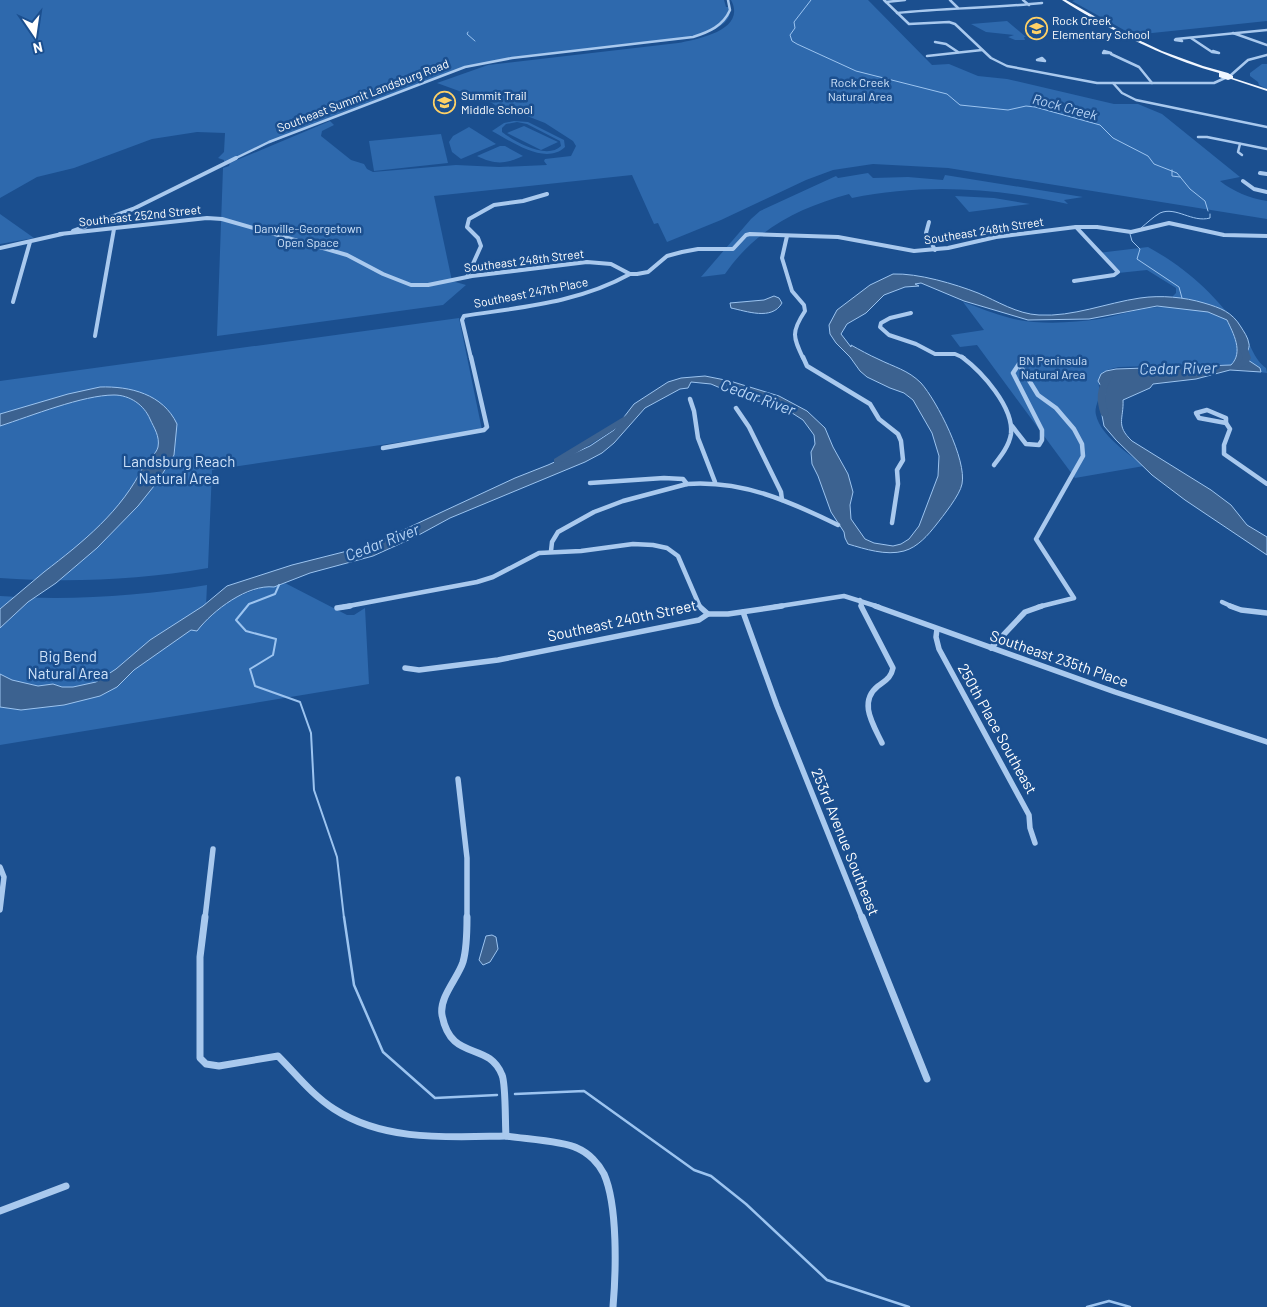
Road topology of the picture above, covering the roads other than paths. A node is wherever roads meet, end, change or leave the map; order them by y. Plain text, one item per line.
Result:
1 (728, 0) edge
2 (905, 0) edge
3 (950, 0) edge
4 (1024, 0) edge
5 (1064, 0) edge
6 (885, 1) edge
7 (1042, 3) dead end
8 (1029, 5) junction
9 (958, 8) junction
10 (897, 13) junction
11 (1267, 30) edge
12 (1233, 33) junction
13 (1191, 38) junction
14 (1179, 39) dead end
15 (934, 42) dead end
16 (1267, 45) edge
17 (982, 50) junction
18 (1213, 51) dead end
19 (958, 52) junction
20 (1111, 54) dead end
21 (1267, 55) edge
22 (927, 56) dead end
23 (1041, 62) dead end
24 (1034, 71) junction
25 (1226, 76) junction
26 (1113, 83) junction
27 (1152, 83) junction
28 (1267, 90) edge
29 (1267, 127) edge
30 (1198, 137) dead end
31 (1240, 144) junction
32 (1267, 149) edge
33 (1242, 155) dead end
34 (1260, 173) dead end
35 (1267, 174) edge
36 (1243, 181) dead end
37 (1266, 192) edge
38 (547, 194) dead end
39 (222, 219) joint
40 (929, 222) dead end
41 (1076, 227) junction
42 (114, 229) junction
43 (60, 234) junction
44 (787, 236) junction
45 (1267, 236) edge
46 (30, 242) junction
47 (0, 248) edge
48 (935, 250) junction
49 (630, 274) junction
50 (467, 277) junction
51 (1074, 281) dead end
52 (14, 302) dead end
53 (910, 313) dead end
54 (95, 336) dead end
55 (690, 399) dead end
56 (736, 408) dead end
57 (1226, 423) junction
58 (1012, 426) junction
59 (383, 448) dead end
60 (994, 465) dead end
61 (714, 482) junction
62 (590, 483) dead end
63 (687, 484) junction
64 (1267, 484) edge
65 (782, 500) junction
66 (892, 523) dead end
67 (838, 525) dead end
68 (551, 551) junction
69 (844, 596) joint
70 (860, 600) junction
71 (1222, 602) dead end
72 (337, 608) dead end
73 (743, 612) junction
74 (1267, 612) edge
75 (708, 614) junction
76 (937, 629) junction
77 (991, 648) junction
78 (405, 668) dead end
79 (1267, 742) edge
80 (882, 743) dead end
81 (458, 779) dead end
82 (1035, 843) dead end
83 (213, 849) dead end
84 (0, 867) edge
85 (0, 910) edge
86 (927, 1079) dead end
87 (506, 1136) junction
88 (66, 1186) dead end
89 (0, 1211) edge
90 (613, 1307) edge

1 - 43 street, Southeast Summit Landsburg Road
2 - 6 street
3 - 9 street
4 - 8 street
5 - 25 main road
6 - 10 street
7 - 8 street
8 - 9 street
9 - 10 street
10 - 17 street
11 - 12 street
12 - 13 street
12 - 16 street
13 - 14 street
13 - 18 street
15 - 19 street
17 - 19 street
17 - 24 street
19 - 22 street
20 - 27 street
21 - 25 street
23 - 24 street
24 - 26 street
25 - 27 street
25 - 28 main road
26 - 27 street
26 - 29 street
30 - 31 street
31 - 32 street
31 - 33 street
34 - 35 street
36 - 37 street
38 - 50 street
39 - 42 street, Southeast 252nd Street
39 - 50 street, Southeast 248th Street
40 - 48 street
41 - 45 street, Southeast 248th Street
41 - 48 street, Southeast 248th Street
41 - 51 street
42 - 43 street, Southeast 252nd Street
42 - 54 street
43 - 46 street, Southeast Summit Landsburg Road
44 - 48 street, Southeast 248th Street
44 - 49 street, Southeast 248th Street
44 - 66 street
46 - 47 street, Southeast Summit Landsburg Road
46 - 52 street
49 - 50 street, Southeast 248th Street
49 - 59 street, Southeast 247th Place
53 - 58 street
55 - 61 street
56 - 65 street
57 - 57 street
57 - 64 street
58 - 60 street
58 - 77 street
61 - 63 street
61 - 65 street
62 - 63 street
63 - 68 street
65 - 67 street
68 - 72 street
68 - 75 street
69 - 70 street, Southeast 235th Place
69 - 73 street, Southeast 240th Street
70 - 76 street, Southeast 235th Place
70 - 80 street
71 - 74 street
73 - 75 street, Southeast 240th Street
73 - 86 street, 253rd Avenue Southeast
75 - 78 street, Southeast 240th Street
76 - 77 street, Southeast 235th Place
76 - 82 street, 250th Place Southeast
77 - 79 street, Southeast 235th Place
81 - 87 street
83 - 87 street
84 - 85 street
87 - 90 street
88 - 89 street

